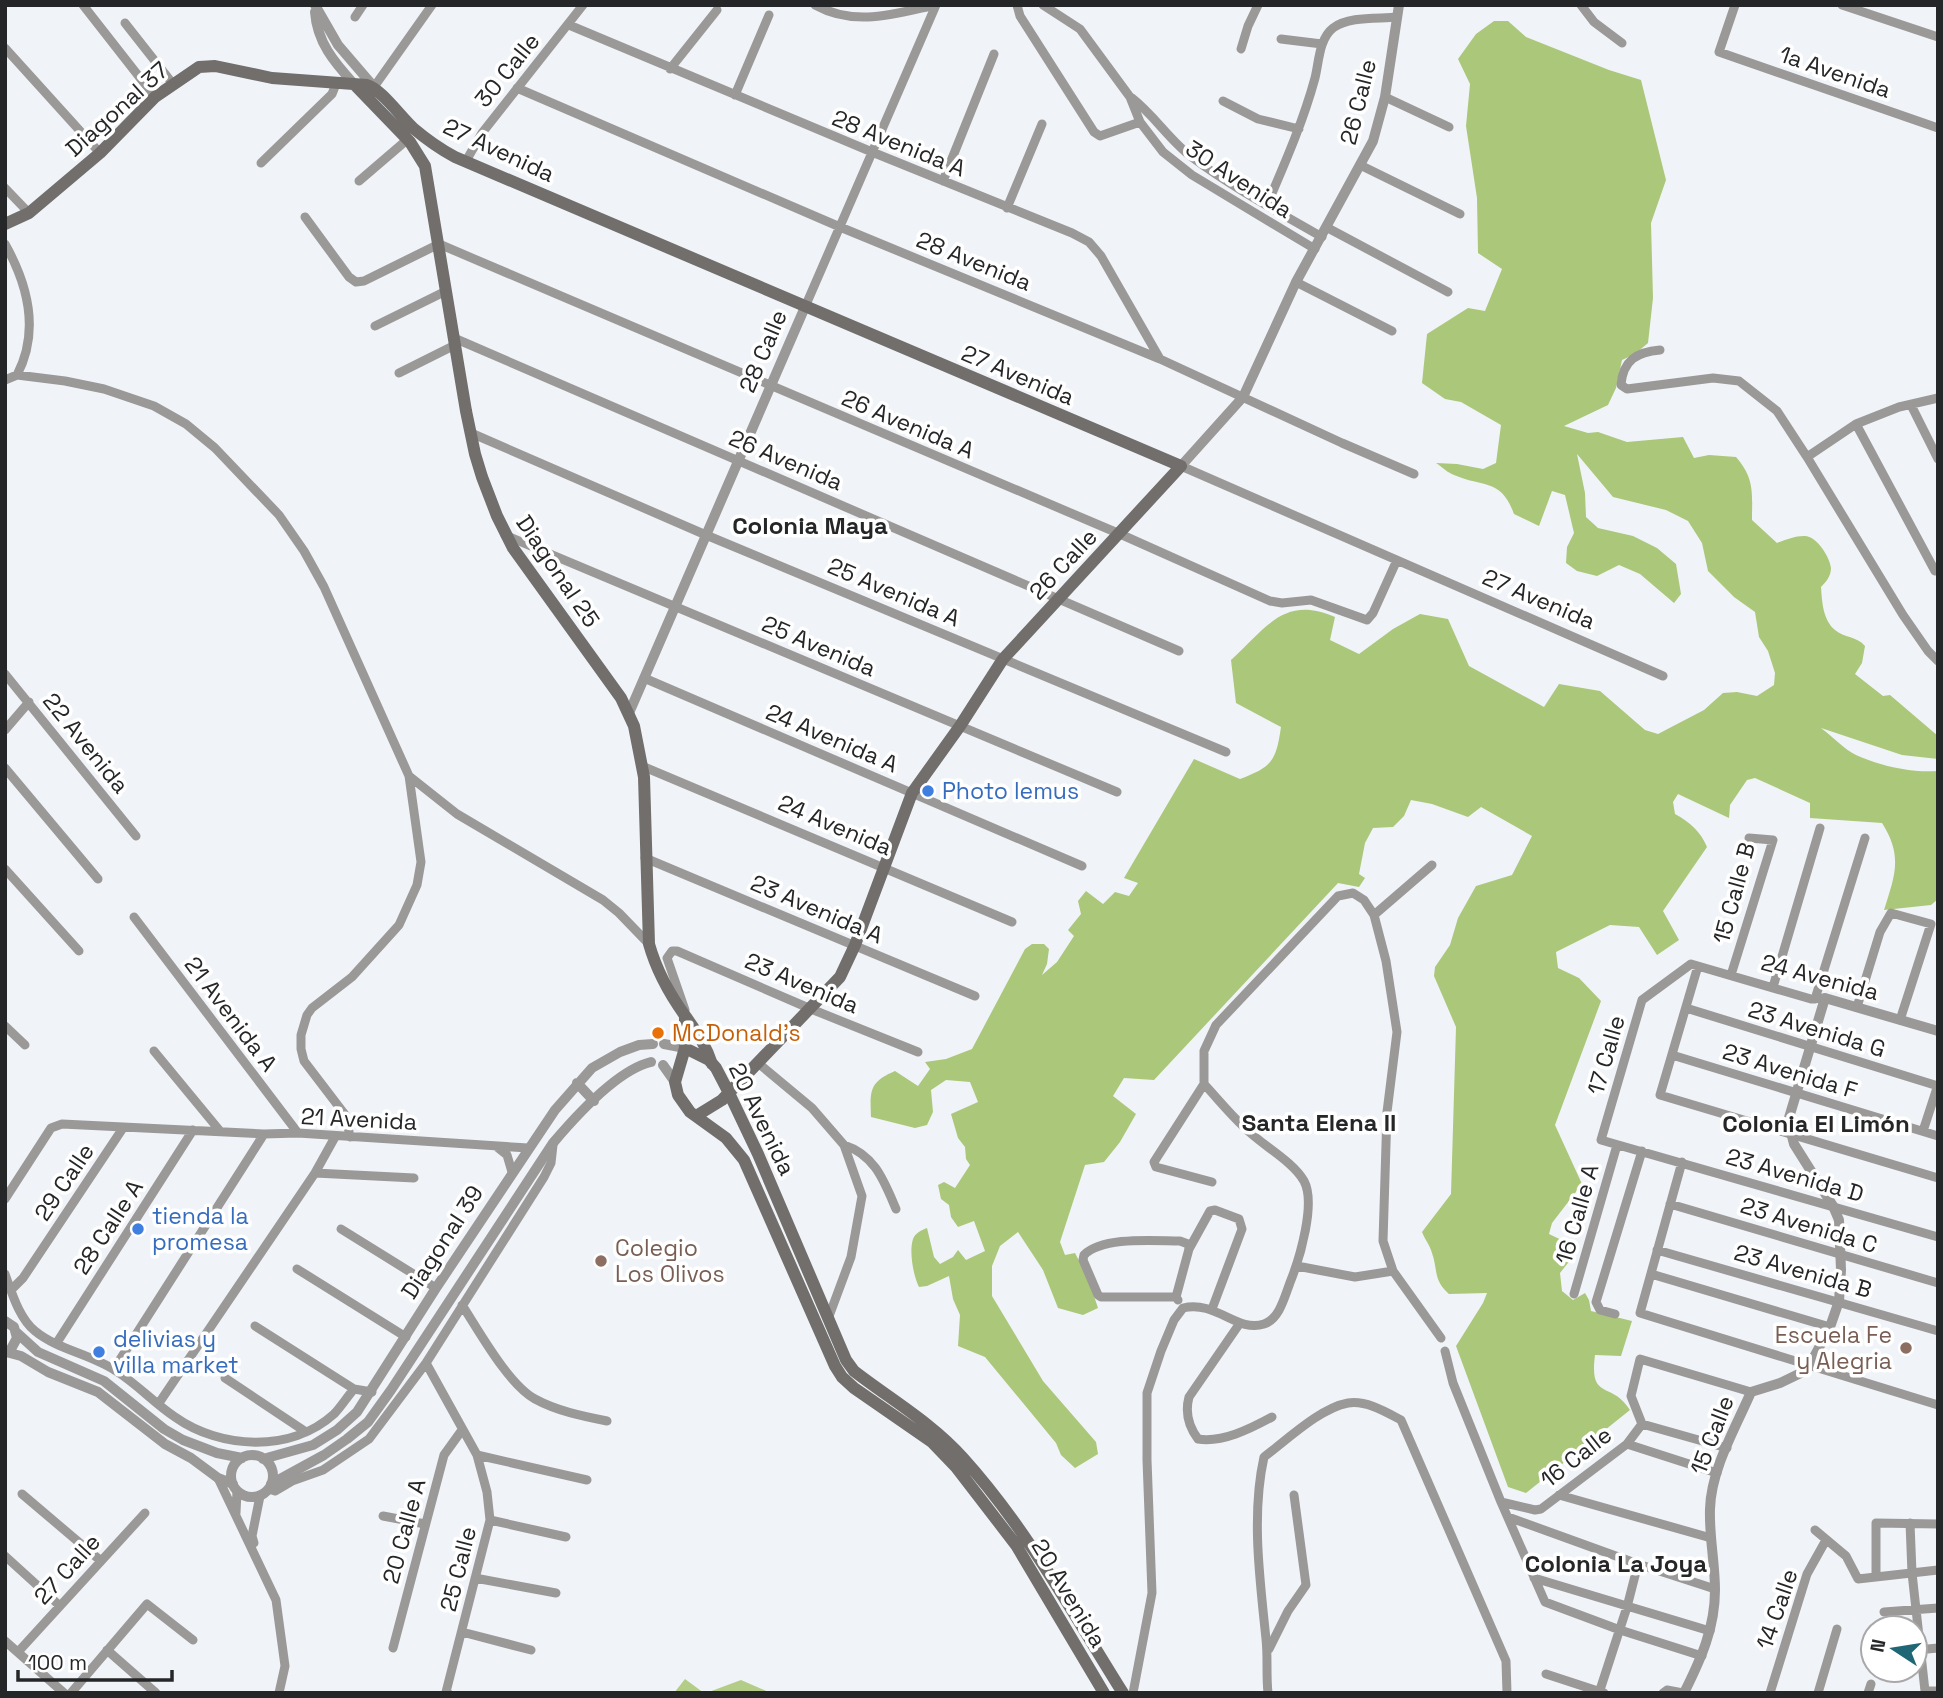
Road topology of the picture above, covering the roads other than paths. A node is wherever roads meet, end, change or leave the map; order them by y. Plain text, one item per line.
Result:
1 (83, 5) edge
2 (315, 5) edge
3 (363, 5) edge
4 (432, 5) edge
5 (583, 5) edge
6 (816, 5) edge
7 (936, 5) edge
8 (1044, 5) edge
9 (1258, 5) edge
10 (1399, 5) edge
11 (1581, 5) edge
12 (1735, 5) edge
13 (1842, 5) edge
14 (1017, 7) edge
15 (717, 10) dead end
16 (769, 15) dead end
17 (355, 17) dead end
18 (1397, 17) junction
19 (125, 23) dead end
20 (569, 25) junction
21 (1938, 37) edge
22 (1281, 39) dead end
23 (1622, 43) dead end
24 (1322, 44) junction
25 (5, 48) edge
26 (1241, 49) dead end
27 (994, 54) dead end
28 (670, 69) junction
29 (173, 84) junction
30 (336, 84) junction
31 (354, 84) junction
32 (374, 87) junction
33 (517, 88) junction
34 (734, 95) junction
35 (155, 97) junction
36 (1130, 97) junction
37 (1385, 97) junction
38 (1223, 101) dead end
39 (1140, 122) junction
40 (1042, 124) dead end
41 (1449, 127) dead end
42 (1938, 128) edge
43 (1299, 129) junction
44 (408, 139) junction
45 (435, 145) junction
46 (872, 152) junction
47 (100, 153) junction
48 (422, 158) junction
49 (466, 162) junction
50 (261, 163) dead end
51 (1362, 166) junction
52 (359, 181) dead end
53 (943, 181) junction
54 (5, 188) edge
55 (1267, 205) junction
56 (1007, 208) junction
57 (29, 213) junction
58 (1460, 214) dead end
59 (306, 217) dead end
60 (5, 224) edge
61 (840, 227) junction
62 (1324, 232) junction
63 (5, 244) edge
64 (439, 244) junction
65 (1315, 248) junction
66 (1296, 282) junction
67 (446, 291) junction
68 (1448, 292) dead end
69 (805, 307) junction
70 (375, 327) dead end
71 (1392, 331) dead end
72 (454, 341) junction
73 (1660, 350) dead end
74 (1160, 359) junction
75 (399, 373) dead end
76 (17, 375) junction
77 (5, 380) edge
78 (771, 387) junction
79 (1243, 397) junction
80 (1938, 398) edge
81 (1911, 405) junction
82 (1856, 424) junction
83 (471, 433) junction
84 (1807, 457) junction
85 (1938, 459) edge
86 (738, 461) junction
87 (1181, 467) junction
88 (1414, 474) dead end
89 (1119, 534) junction
90 (505, 535) junction
91 (706, 535) junction
92 (1396, 561) junction
93 (1938, 569) edge
94 (1059, 599) junction
95 (675, 607) junction
96 (1179, 651) dead end
97 (1003, 659) junction
98 (1938, 661) edge
99 (5, 674) edge
100 (1663, 676) dead end
101 (644, 678) junction
102 (29, 702) junction
103 (629, 713) junction
104 (960, 726) junction
105 (5, 730) edge
106 (1226, 752) dead end
107 (642, 766) junction
108 (5, 768) edge
109 (409, 776) junction
110 (1117, 792) dead end
111 (912, 793) junction
112 (1821, 828) dead end
113 (136, 836) dead end
114 (1749, 838) dead end
115 (1865, 838) dead end
116 (645, 858) junction
117 (1432, 865) dead end
118 (1082, 866) dead end
119 (5, 869) edge
120 (885, 869) junction
121 (98, 878) dead end
122 (1374, 915) junction
123 (134, 918) dead end
124 (1012, 922) dead end
125 (649, 944) junction
126 (855, 946) junction
127 (79, 951) dead end
128 (1695, 965) junction
129 (1731, 975) junction
130 (1773, 987) junction
131 (975, 996) dead end
132 (1820, 998) junction
133 (1857, 1007) junction
134 (1686, 1008) junction
135 (811, 1009) junction
136 (685, 1015) junction
137 (1900, 1020) junction
138 (5, 1026) edge
139 (1938, 1031) edge
140 (25, 1045) dead end
141 (1810, 1047) junction
142 (685, 1048) junction
143 (154, 1051) dead end
144 (918, 1052) dead end
145 (1672, 1055) junction
146 (605, 1060) junction
147 (758, 1063) junction
148 (712, 1064) junction
149 (617, 1081) junction
150 (675, 1082) junction
151 (577, 1083) junction
152 (1204, 1084) junction
153 (1938, 1086) edge
154 (1795, 1092) junction
155 (729, 1093) junction
156 (594, 1101) junction
157 (696, 1116) junction
158 (123, 1128) junction
159 (193, 1130) junction
160 (220, 1131) junction
161 (1923, 1131) junction
162 (298, 1133) junction
163 (264, 1134) junction
164 (1790, 1134) junction
165 (1938, 1136) edge
166 (335, 1137) junction
167 (350, 1137) junction
168 (1601, 1140) joint
169 (553, 1143) junction
170 (844, 1145) junction
171 (1617, 1145) junction
172 (496, 1146) junction
173 (528, 1148) junction
174 (1642, 1151) junction
175 (1682, 1162) junction
176 (315, 1172) junction
177 (512, 1172) junction
178 (414, 1178) dead end
179 (1938, 1178) edge
180 (1212, 1182) dead end
181 (5, 1199) edge
182 (1670, 1204) junction
183 (1833, 1206) junction
184 (896, 1209) dead end
185 (341, 1229) dead end
186 (1938, 1237) edge
187 (1189, 1249) junction
188 (1657, 1250) junction
189 (1841, 1254) junction
190 (1297, 1266) junction
191 (297, 1269) dead end
192 (1393, 1271) junction
193 (1651, 1274) junction
194 (5, 1275) edge
195 (1938, 1283) edge
196 (436, 1289) junction
197 (11, 1290) junction
198 (1574, 1294) dead end
199 (1176, 1297) junction
200 (1839, 1301) junction
201 (462, 1305) junction
202 (1183, 1308) junction
203 (1212, 1309) junction
204 (1615, 1314) dead end
205 (828, 1318) junction
206 (5, 1321) edge
207 (1240, 1323) junction
208 (255, 1326) dead end
209 (1830, 1327) junction
210 (1938, 1331) edge
211 (16, 1332) junction
212 (406, 1337) junction
213 (1441, 1338) dead end
214 (56, 1344) junction
215 (1445, 1351) dead end
216 (6, 1352) edge
217 (426, 1363) junction
218 (1811, 1365) junction
219 (114, 1369) junction
220 (225, 1378) dead end
221 (354, 1389) junction
222 (372, 1392) junction
223 (1751, 1392) junction
224 (159, 1403) junction
225 (1938, 1405) edge
226 (1272, 1417) dead end
227 (607, 1421) dead end
228 (1642, 1424) junction
229 (463, 1430) junction
230 (306, 1432) junction
231 (1626, 1444) junction
232 (1727, 1448) junction
233 (477, 1455) junction
234 (242, 1458) junction
235 (263, 1459) junction
236 (1717, 1473) junction
237 (218, 1478) junction
238 (587, 1480) dead end
239 (235, 1488) junction
240 (267, 1490) junction
241 (22, 1494) dead end
242 (1294, 1495) dead end
243 (1559, 1495) junction
244 (1501, 1502) junction
245 (145, 1513) dead end
246 (236, 1515) junction
247 (383, 1516) dead end
248 (1508, 1517) junction
249 (490, 1520) junction
250 (1910, 1523) junction
251 (425, 1524) junction
252 (1938, 1524) edge
253 (1815, 1530) dead end
254 (566, 1537) dead end
255 (1711, 1538) junction
256 (1826, 1540) junction
257 (5, 1556) edge
258 (257, 1559) junction
259 (101, 1562) junction
260 (1638, 1564) junction
261 (1938, 1570) edge
262 (1912, 1573) junction
263 (1876, 1576) junction
264 (475, 1578) junction
265 (1534, 1578) junction
266 (1715, 1589) junction
267 (556, 1593) dead end
268 (60, 1606) junction
269 (1627, 1607) junction
270 (1938, 1608) edge
271 (1915, 1609) junction
272 (1884, 1612) dead end
273 (1915, 1614) edge
274 (1837, 1629) dead end
275 (1620, 1630) junction
276 (1710, 1631) junction
277 (462, 1632) junction
278 (193, 1640) dead end
279 (5, 1641) edge
280 (393, 1648) dead end
281 (107, 1650) junction
282 (531, 1650) dead end
283 (18, 1652) junction
284 (1266, 1654) junction
285 (1702, 1656) junction
286 (1546, 1674) dead end
287 (1924, 1684) edge
288 (1938, 1691) edge
289 (447, 1692) edge
290 (1601, 1692) edge
291 (64, 1693) edge
292 (71, 1693) edge
293 (156, 1693) edge
294 (279, 1693) edge
295 (1104, 1693) edge
296 (1123, 1693) edge
297 (1133, 1693) edge
298 (1268, 1693) edge
299 (1507, 1693) edge
300 (1663, 1693) edge
301 (1684, 1693) edge
302 (1770, 1693) edge
303 (1818, 1693) edge

1 - 35 street
2 - 31 street, Diagonal 25
2 - 32 street, Diagonal 25
3 - 17 street
4 - 32 street
5 - 20 street, 30 Calle
6 - 7 street
7 - 46 street, 28 Calle
8 - 36 street, 30 Avenida
9 - 26 street
10 - 18 street, 26 Calle
11 - 23 street
12 - 42 street, 1a Avenida
13 - 21 street
14 - 39 street
15 - 28 street
16 - 34 street
18 - 24 street
18 - 37 street, 26 Calle
19 - 29 street
20 - 28 street, 28 Avenida A
20 - 33 street, 30 Calle
22 - 24 street
24 - 43 street
25 - 47 street
27 - 53 street
28 - 34 street, 28 Avenida A
29 - 30 main road, Diagonal 37
29 - 35 main road, Diagonal 37
30 - 31 main road, Diagonal 37
30 - 50 street
31 - 32 main road, Diagonal 37
31 - 44 main road, Diagonal 25
32 - 45 main road, 27 Avenida
33 - 49 street, 30 Calle
33 - 61 street, 28 Avenida
34 - 46 street, 28 Avenida A
35 - 47 main road, Diagonal 37
36 - 39 street, 30 Avenida
36 - 55 street, 30 Avenida
37 - 41 street
37 - 51 street, 26 Calle
38 - 43 street
39 - 65 street, 30 Avenida
40 - 56 street
43 - 55 street
44 - 48 main road, Diagonal 25
44 - 52 street
45 - 48 main road
45 - 49 main road, 27 Avenida
46 - 53 street, 28 Avenida A
46 - 61 street, 28 Calle
47 - 57 main road, Diagonal 37
48 - 64 main road, Diagonal 25
49 - 69 main road, 27 Avenida
51 - 58 street
51 - 62 street, 26 Calle
53 - 56 street, 28 Avenida A
54 - 57 street
55 - 62 street, 30 Avenida
56 - 74 street, 28 Avenida A
57 - 60 main road, Diagonal 37
59 - 64 street
61 - 69 street, 28 Calle
61 - 74 street, 28 Avenida
62 - 65 street, 26 Calle
62 - 68 street, 30 Avenida
63 - 76 street
64 - 67 main road, Diagonal 25
64 - 78 street, 26 Avenida A
65 - 66 street, 26 Calle
66 - 71 street
66 - 79 street, 26 Calle
67 - 70 street
67 - 72 main road, Diagonal 25
69 - 78 street, 28 Calle
69 - 87 main road, 27 Avenida
72 - 75 street
72 - 83 main road, Diagonal 25
72 - 86 street, 26 Avenida
73 - 84 street
74 - 79 street, 28 Avenida
76 - 77 street
76 - 109 street
78 - 86 street, 28 Calle
78 - 89 street, 26 Avenida A
79 - 87 street, 26 Calle
79 - 88 street, 28 Avenida
80 - 81 street
81 - 82 street
81 - 85 street
82 - 84 street
82 - 93 street
83 - 90 main road, Diagonal 25
83 - 91 street, 25 Avenida A
84 - 98 street
86 - 91 street, 28 Calle
86 - 94 street, 26 Avenida
87 - 89 main road, 26 Calle
87 - 92 street, 27 Avenida
89 - 92 street, 26 Avenida A
89 - 94 main road, 26 Calle
90 - 95 street, 25 Avenida
90 - 103 main road, Diagonal 25
91 - 95 street, 28 Calle
91 - 97 street, 25 Avenida A
92 - 100 street, 27 Avenida
94 - 96 street, 26 Avenida
94 - 97 main road, 26 Calle
95 - 101 street, 28 Calle
95 - 104 street, 25 Avenida
97 - 104 main road, 26 Calle
97 - 106 street, 25 Avenida A
99 - 102 street, 22 Avenida
101 - 103 street, 28 Calle
101 - 111 street, 24 Avenida A
102 - 105 street
102 - 113 street, 22 Avenida
103 - 107 main road, Diagonal 25
104 - 110 street, 25 Avenida
104 - 111 main road, 26 Calle
107 - 116 main road, Diagonal 25
107 - 120 street, 24 Avenida
108 - 121 street
109 - 125 street
109 - 167 street
111 - 118 street, 24 Avenida A
111 - 120 main road, 26 Calle
112 - 130 street
114 - 129 street, 15 Calle B
115 - 132 street
116 - 125 main road, Diagonal 25
116 - 126 street, 23 Avenida A
117 - 122 street
119 - 127 street
120 - 124 street, 24 Avenida
120 - 126 main road, 26 Calle
122 - 152 street
122 - 192 street
123 - 162 street, 21 Avenida A
125 - 136 main road, Diagonal 25
126 - 131 street, 23 Avenida A
126 - 135 main road, 26 Calle
128 - 129 street, 24 Avenida
128 - 134 street
128 - 168 street, 17 Calle
129 - 130 street, 24 Avenida
130 - 132 street, 24 Avenida
132 - 133 street, 24 Avenida
132 - 141 street
133 - 137 street, 24 Avenida
133 - 137 street
134 - 141 street, 23 Avenida G
134 - 145 street
135 - 136 street, 23 Avenida
135 - 144 street, 23 Avenida
135 - 147 main road, 26 Calle
136 - 142 main road
136 - 148 main road, Diagonal 25
137 - 139 street, 24 Avenida
138 - 140 street
141 - 153 street, 23 Avenida G
141 - 154 street
142 - 146 street, Diagonal 39
142 - 148 main road, 20 Avenida
142 - 150 main road
143 - 160 street
145 - 154 street, 23 Avenida F
145 - 164 street
146 - 149 street
146 - 151 street, Diagonal 39
147 - 155 main road, 26 Calle
147 - 170 street
148 - 155 main road, 20 Avenida
149 - 150 street, Diagonal 39
149 - 156 street, Diagonal 39
150 - 157 main road, 20 Avenida
151 - 156 street
151 - 173 street, Diagonal 39
152 - 180 street
152 - 190 street
153 - 161 street
154 - 161 street, 23 Avenida F
154 - 164 street
155 - 157 main road, 26 Calle
155 - 205 main road, 20 Avenida
156 - 169 street, Diagonal 39
157 - 295 main road, 20 Avenida
158 - 159 street, 21 Avenida
158 - 181 street, 21 Avenida
158 - 197 street, 29 Calle
159 - 160 street, 21 Avenida
159 - 214 street, 28 Calle A
160 - 163 street, 21 Avenida
161 - 165 street, 23 Avenida F
162 - 163 street, 21 Avenida
162 - 166 street, 21 Avenida
163 - 219 street
164 - 179 street
164 - 183 street
166 - 167 street, 21 Avenida
166 - 176 street
167 - 172 street, 21 Avenida
168 - 171 street, 23 Avenida D
169 - 201 street
169 - 240 street, Diagonal 39
170 - 184 street
170 - 205 street
171 - 174 street, 23 Avenida D
171 - 198 street, 16 Calle A
172 - 173 street, 21 Avenida
172 - 177 street
173 - 177 street, Diagonal 39
174 - 175 street, 23 Avenida D
174 - 204 street
175 - 182 street
175 - 183 street, 23 Avenida D
176 - 178 street
176 - 224 street
177 - 196 street, Diagonal 39
182 - 188 street
182 - 189 street, 23 Avenida C
183 - 186 street, 23 Avenida D
183 - 189 street
185 - 196 street
187 - 199 street
187 - 199 street
187 - 203 street
188 - 193 street
188 - 200 street, 23 Avenida B
189 - 195 street, 23 Avenida C
189 - 200 street
190 - 192 street
190 - 207 street
191 - 212 street
192 - 213 street
193 - 209 street
193 - 218 street
194 - 197 street
196 - 212 street, Diagonal 39
197 - 214 street
199 - 202 street
200 - 209 street
200 - 210 street, 23 Avenida B
201 - 217 street
201 - 227 street
202 - 203 street
202 - 297 street
203 - 207 street
205 - 296 main road, 20 Avenida
206 - 211 street
207 - 226 street
208 - 221 street
209 - 218 street
211 - 216 street
211 - 234 street
212 - 222 street, Diagonal 39
214 - 219 street
215 - 244 street
216 - 237 street
217 - 229 street, 25 Calle
217 - 240 street
218 - 223 street, 15 Calle
218 - 225 street
219 - 224 street
220 - 230 street
221 - 222 street
221 - 230 street
222 - 235 street, Diagonal 39
223 - 228 street, 16 Calle
223 - 232 street, 15 Calle
224 - 230 street
228 - 231 street, 16 Calle
228 - 232 street
229 - 233 street, 25 Calle
229 - 251 street, 20 Calle A
231 - 236 street
231 - 243 street, 16 Calle
232 - 236 street, 15 Calle
233 - 238 street
233 - 249 street, 25 Calle
234 - 235 street
234 - 239 street
235 - 240 street
236 - 255 street, 15 Calle
237 - 239 street
237 - 246 street
239 - 240 street
239 - 246 street
240 - 258 street
241 - 259 street
242 - 284 street
243 - 244 street, 16 Calle
243 - 255 street
244 - 248 street
245 - 259 street, 27 Calle
246 - 258 street
247 - 251 street
248 - 260 street
248 - 265 street
249 - 254 street
249 - 264 street, 25 Calle
250 - 252 street
250 - 262 street
250 - 263 street
251 - 280 street, 20 Calle A
253 - 256 street
255 - 266 street, 15 Calle
256 - 263 street
256 - 302 street, 14 Calle
257 - 268 street
258 - 294 street
259 - 268 street, 27 Calle
260 - 266 street
260 - 269 street
261 - 262 street
262 - 263 street
262 - 271 street
264 - 267 street
264 - 277 street, 25 Calle
265 - 269 street
265 - 275 street
266 - 276 street, 15 Calle
268 - 283 street, 27 Calle
269 - 275 street
269 - 276 street
270 - 271 street
271 - 272 street
271 - 273 street
274 - 303 street
275 - 285 street
275 - 290 street
276 - 285 street, 15 Calle
277 - 282 street
277 - 289 street, 25 Calle
278 - 281 street
279 - 283 street
281 - 292 street
281 - 293 street
283 - 291 street
284 - 298 street
284 - 299 street
285 - 301 street, 15 Calle
286 - 290 street
287 - 288 street
300 - 301 street

